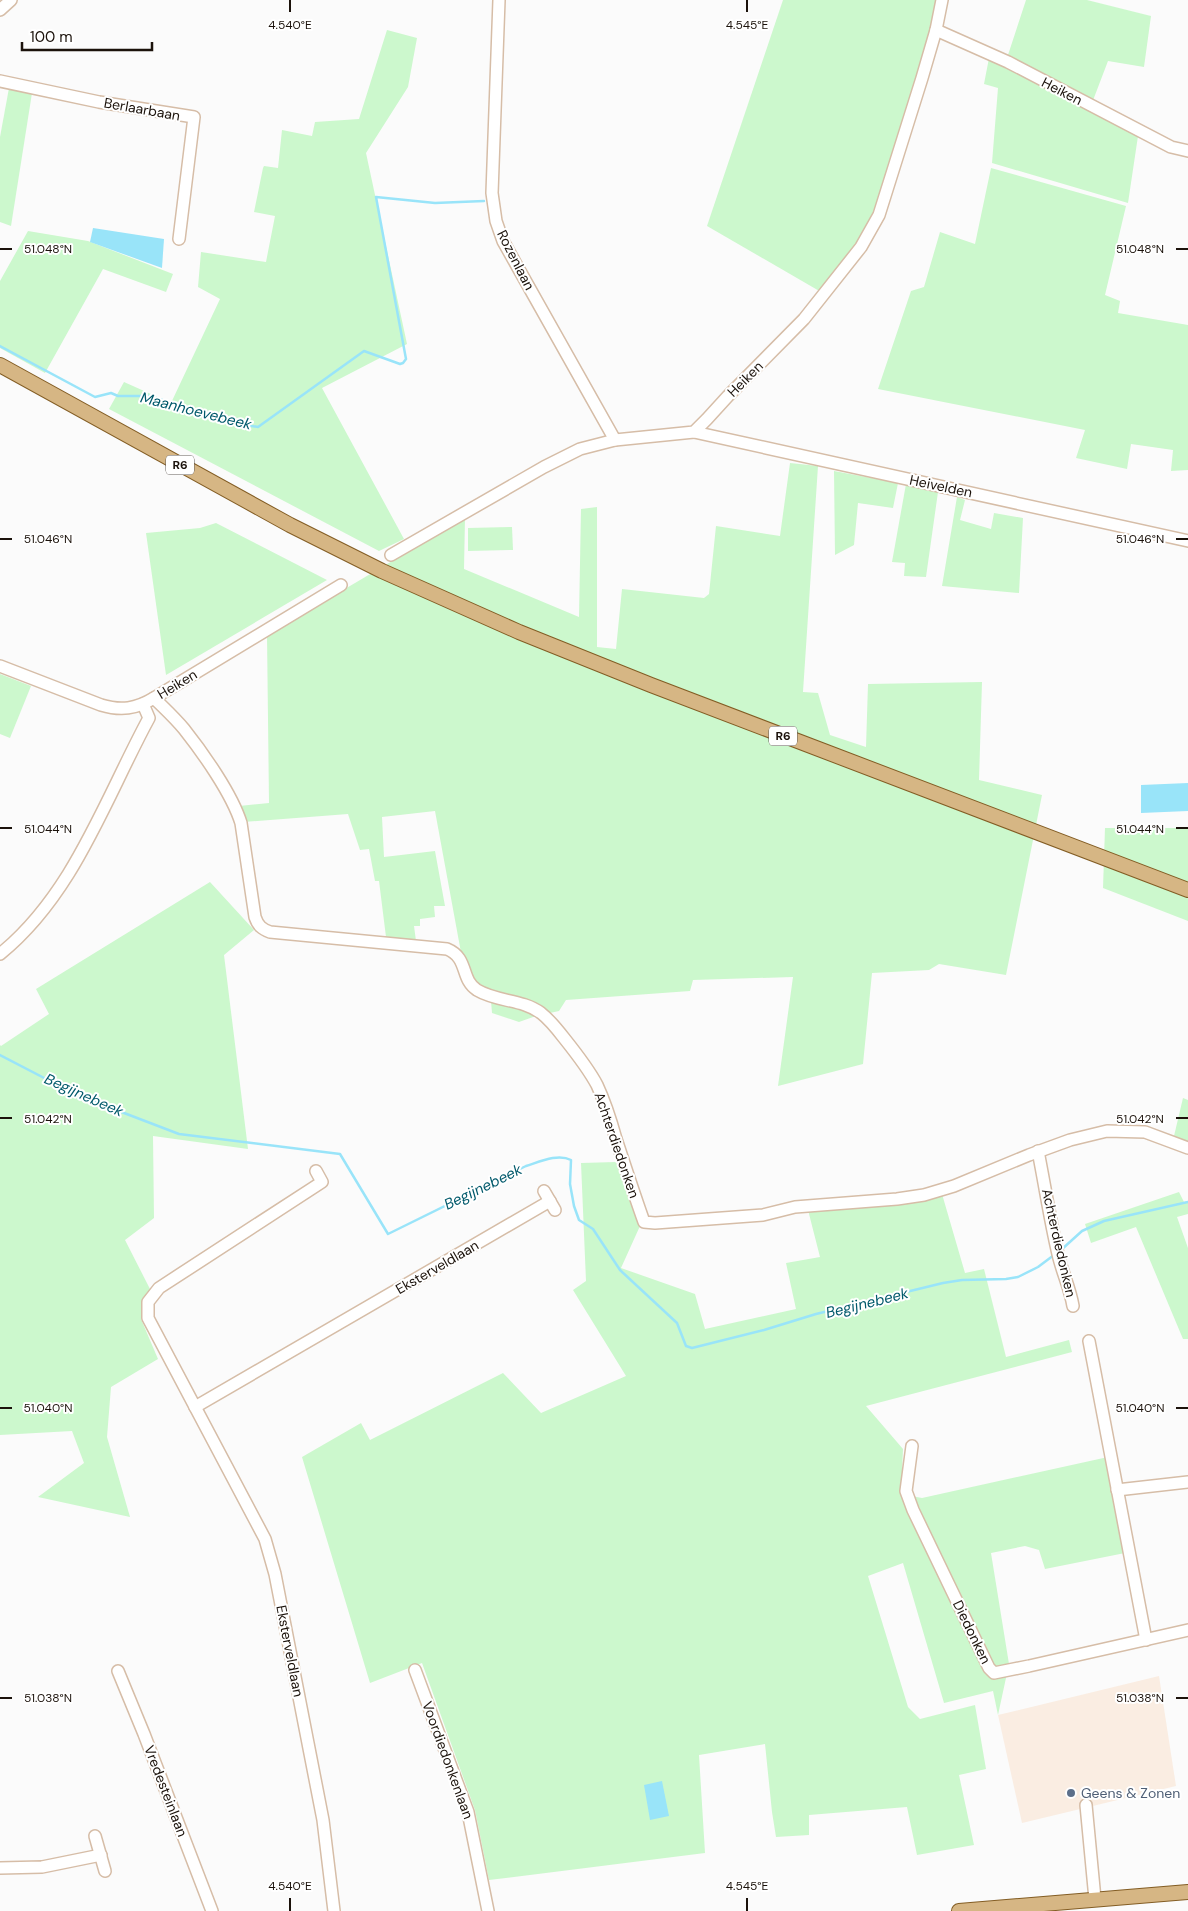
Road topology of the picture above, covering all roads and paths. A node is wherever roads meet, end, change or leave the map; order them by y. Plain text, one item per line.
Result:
1 (11, 0) edge
2 (500, 0) edge
3 (942, 0) edge
4 (0, 10) edge
5 (936, 30) junction
6 (0, 81) edge
7 (1188, 151) edge
8 (179, 238) dead end
9 (0, 365) edge
10 (694, 432) junction
11 (615, 440) junction
12 (1188, 541) edge
13 (391, 554) dead end
14 (341, 585) dead end
15 (0, 666) edge
16 (154, 698) junction
17 (143, 704) junction
18 (1188, 890) edge
19 (0, 954) edge
20 (1188, 1148) edge
21 (1038, 1152) junction
22 (316, 1171) dead end
23 (544, 1191) dead end
24 (1074, 1306) dead end
25 (1088, 1341) dead end
26 (194, 1408) junction
27 (912, 1446) dead end
28 (1188, 1482) edge
29 (1117, 1490) junction
30 (1188, 1630) edge
31 (1146, 1640) junction
32 (415, 1670) dead end
33 (118, 1671) dead end
34 (1086, 1805) dead end
35 (95, 1836) dead end
36 (101, 1855) junction
37 (0, 1868) edge
38 (105, 1871) dead end
39 (1188, 1892) edge
40 (1095, 1900) junction
41 (212, 1911) edge
42 (334, 1911) edge
43 (488, 1911) edge
44 (959, 1911) edge

1 - 4 street
2 - 11 street, Rozenlaan
3 - 5 street, Heiken
5 - 7 street, Heiken
5 - 10 street, Heiken
6 - 8 street, Berlaarbaan
9 - 18 main road, R6
10 - 11 street
10 - 12 street, Heivelden
11 - 13 street
14 - 16 street, Heiken
15 - 17 street, Heiken
16 - 17 street, Heiken
16 - 21 street, Achterdiedonken
17 - 19 street
20 - 21 street, Achterdiedonken
21 - 24 street, Achterdiedonken
22 - 26 street, Eksterveldlaan
23 - 26 street, Eksterveldlaan
25 - 29 street
26 - 42 street, Eksterveldlaan
27 - 31 street, Diedonken
28 - 29 street
29 - 31 street
30 - 31 street, Diedonken
32 - 43 street, Voordiedonkenlaan
33 - 41 street, Vredesteinlaan
34 - 40 street
35 - 36 street
36 - 37 street
36 - 38 street
39 - 40 main road
40 - 44 main road

